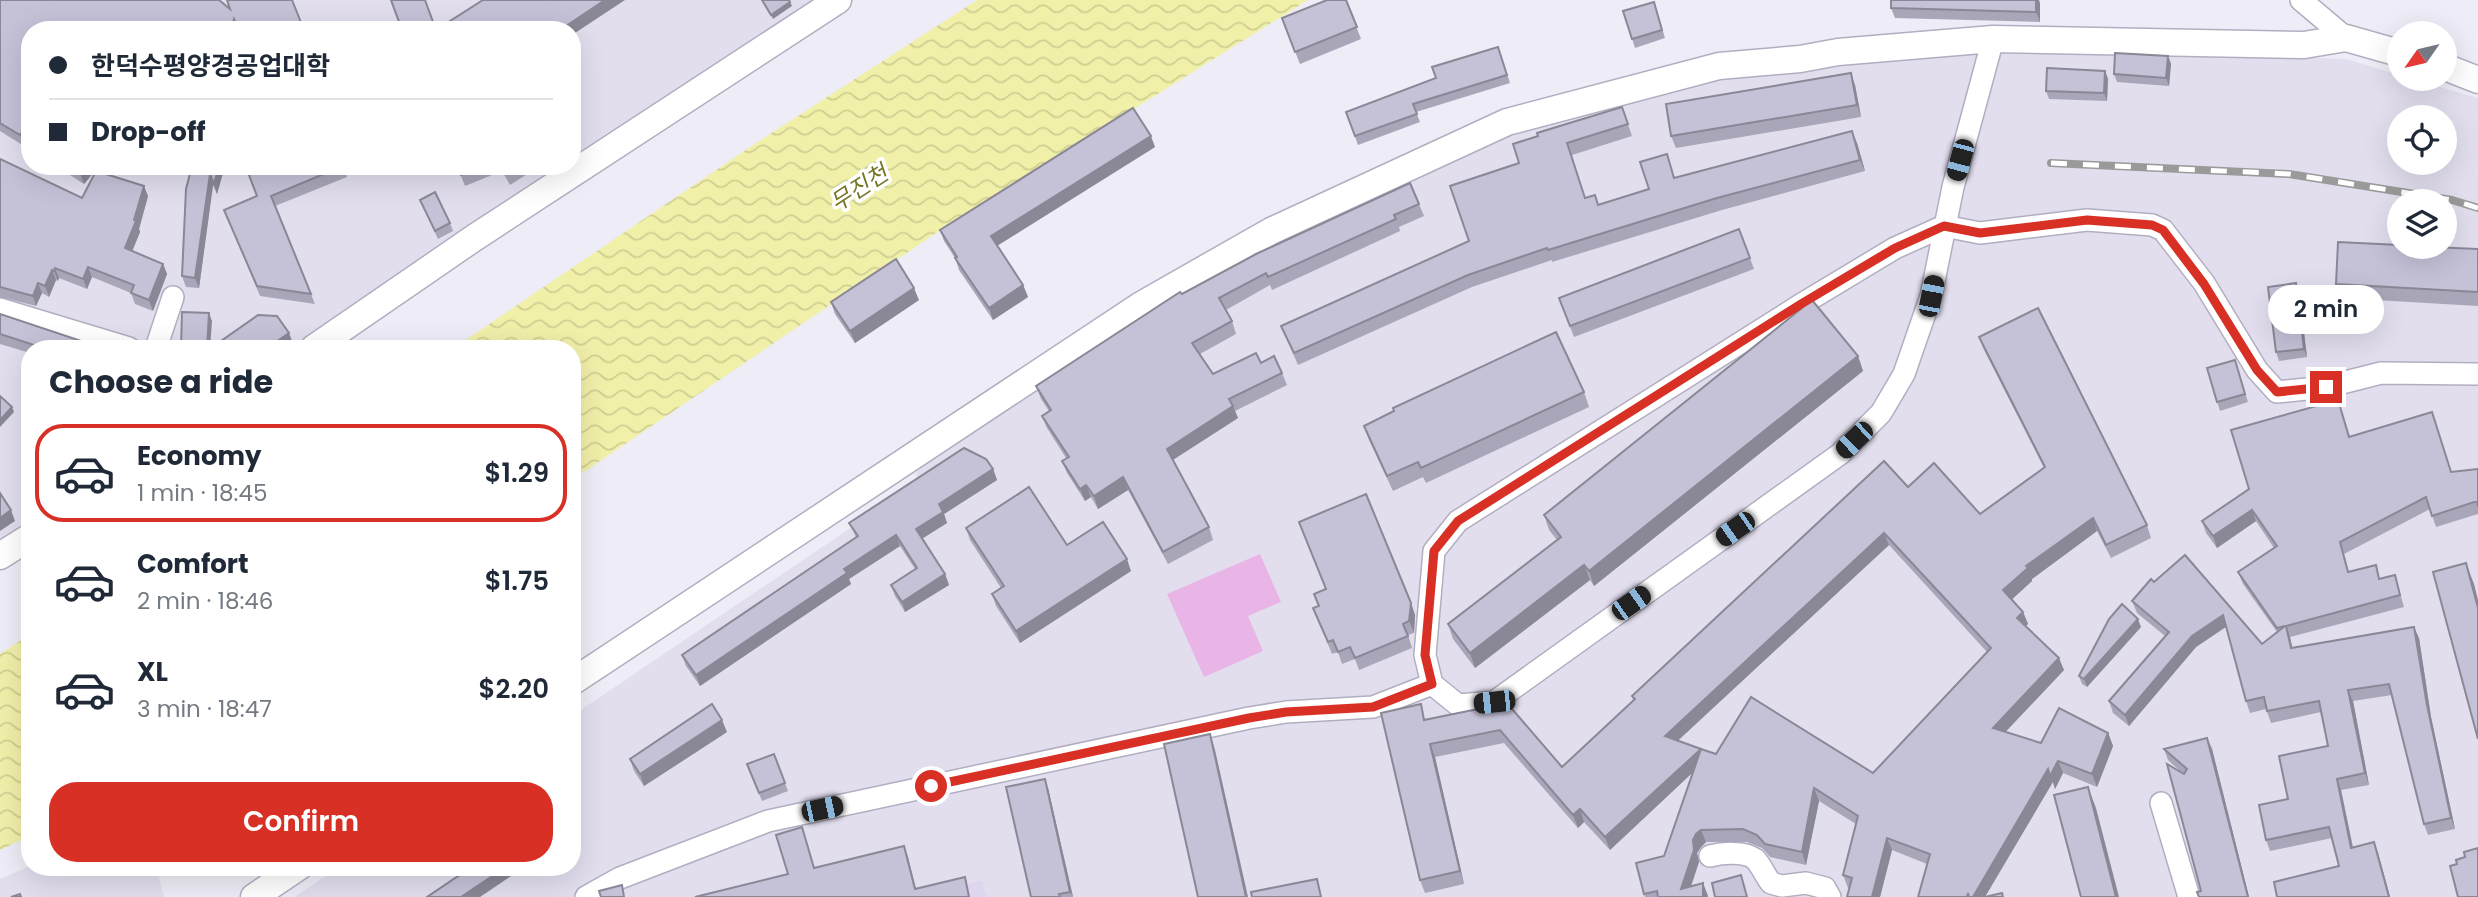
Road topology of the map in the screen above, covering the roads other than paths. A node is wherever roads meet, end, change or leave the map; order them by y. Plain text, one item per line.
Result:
1 (838, 0) edge
2 (2301, 0) edge
3 (2346, 38) junction
4 (1993, 39) junction
5 (2387, 49) edge
6 (2457, 71) edge
7 (2478, 80) edge
8 (581, 168) edge
9 (570, 175) edge
10 (1944, 226) junction
11 (173, 297) dead end
12 (0, 309) edge
13 (103, 340) edge
14 (159, 340) edge
15 (326, 340) edge
16 (2478, 374) edge
17 (21, 543) edge
18 (0, 556) edge
19 (581, 676) edge
20 (1432, 684) junction
21 (2161, 803) dead end
22 (1710, 856) dead end
23 (285, 876) edge
24 (254, 897) edge
25 (586, 897) edge
26 (1830, 897) edge
27 (2189, 897) edge

1 - 8 street
2 - 3 street
3 - 4 street
3 - 5 street
4 - 10 street
4 - 19 street
6 - 7 street
9 - 15 street
10 - 16 street
10 - 20 street
10 - 20 street
11 - 14 street
12 - 13 street
17 - 18 street
20 - 25 street
21 - 27 street
22 - 26 street
23 - 24 street

